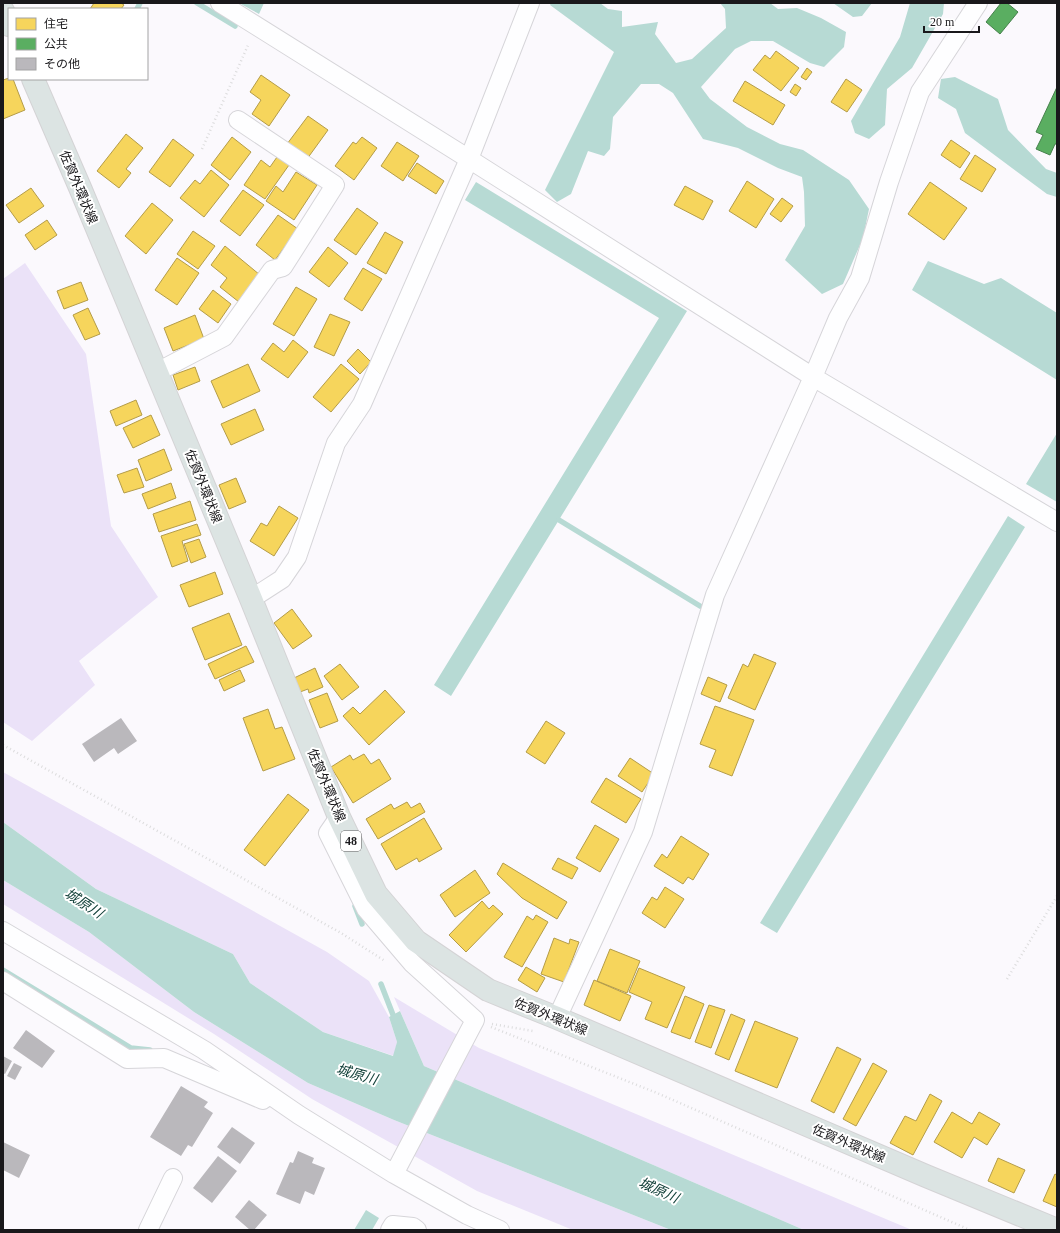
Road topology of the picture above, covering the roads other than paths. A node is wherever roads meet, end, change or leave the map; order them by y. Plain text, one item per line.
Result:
1 (220, 3) edge
2 (530, 3) edge
3 (978, 3) edge
4 (3, 11) edge
5 (8, 22) edge
6 (33, 80) edge
7 (238, 120) dead end
8 (469, 159) junction
9 (156, 372) junction
10 (813, 377) junction
11 (1057, 522) edge
12 (251, 599) junction
13 (339, 817) junction
14 (3, 931) edge
15 (3, 981) edge
16 (557, 1018) junction
17 (299, 1115) junction
18 (394, 1174) junction
19 (173, 1178) dead end
20 (148, 1230) edge
21 (390, 1230) edge
22 (417, 1230) edge
23 (500, 1230) edge
24 (1057, 1230) edge

1 - 8 street
2 - 8 street
3 - 10 street
4 - 5 main road
6 - 9 main road, 佐賀外環状線 / 48
7 - 9 street
8 - 10 street
8 - 12 street
9 - 12 main road, 佐賀外環状線 / 48
10 - 11 street
10 - 16 street
12 - 13 main road, 佐賀外環状線 / 48
13 - 16 main road, 佐賀外環状線 / 48
13 - 18 street
14 - 17 street
15 - 17 street
16 - 24 main road, 佐賀外環状線 / 48
17 - 18 street
18 - 23 street
19 - 20 street
21 - 22 street

